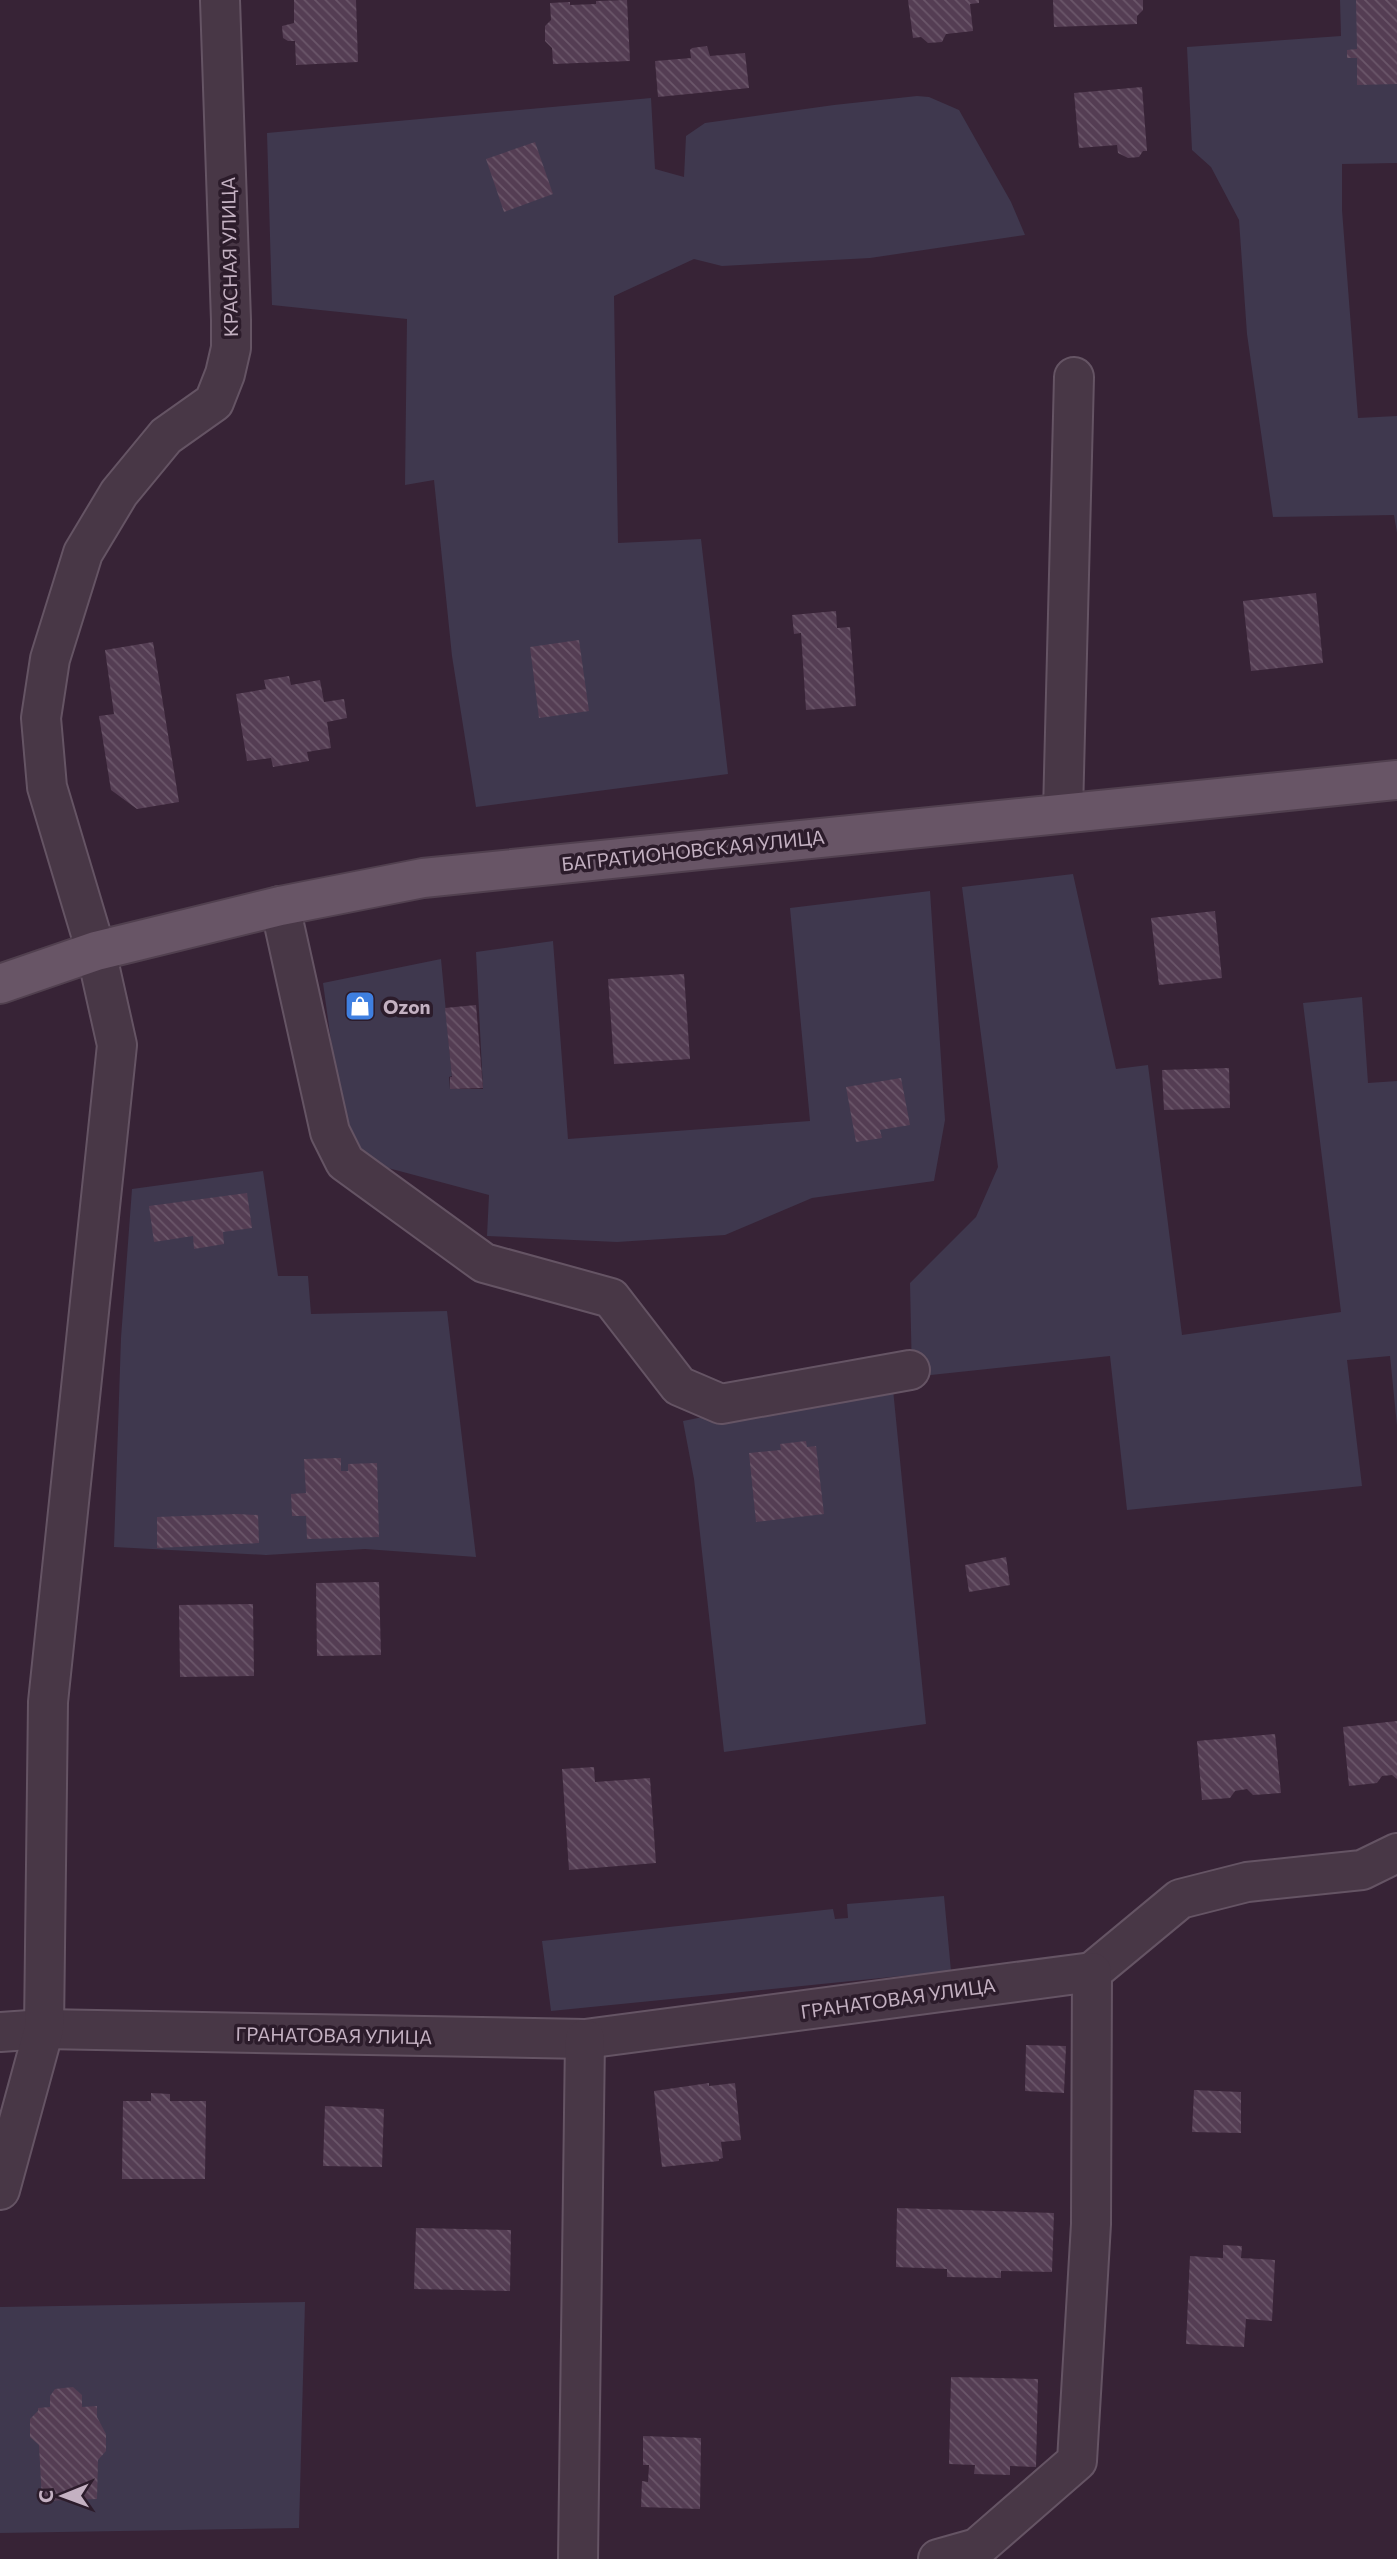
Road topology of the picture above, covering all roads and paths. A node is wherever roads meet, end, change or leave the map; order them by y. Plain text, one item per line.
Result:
1 (220, 0) edge
2 (1074, 377) dead end
3 (1397, 780) edge
4 (1063, 812) junction
5 (280, 906) junction
6 (96, 951) junction
7 (0, 984) edge
8 (910, 1370) dead end
9 (1397, 1853) edge
10 (1092, 1972) junction
11 (44, 2029) junction
12 (0, 2032) edge
13 (585, 2039) junction
14 (0, 2190) edge
15 (578, 2559) edge
16 (938, 2559) edge

1 - 6 street, КРАСНАЯ УЛИЦА
2 - 4 street
3 - 4 main road, БАГРАТИОНОВСКАЯ УЛИЦА
4 - 5 main road, БАГРАТИОНОВСКАЯ УЛИЦА
5 - 6 main road, БАГРАТИОНОВСКАЯ УЛИЦА
5 - 8 street
6 - 7 main road, БАГРАТИОНОВСКАЯ УЛИЦА
6 - 11 street, КРАСНАЯ УЛИЦА
9 - 10 street
10 - 13 street, ГРАНАТОВАЯ УЛИЦА
10 - 16 street
11 - 12 street, ГРАНАТОВАЯ УЛИЦА
11 - 13 street, ГРАНАТОВАЯ УЛИЦА
11 - 14 street, КРАСНАЯ УЛИЦА
13 - 15 street

